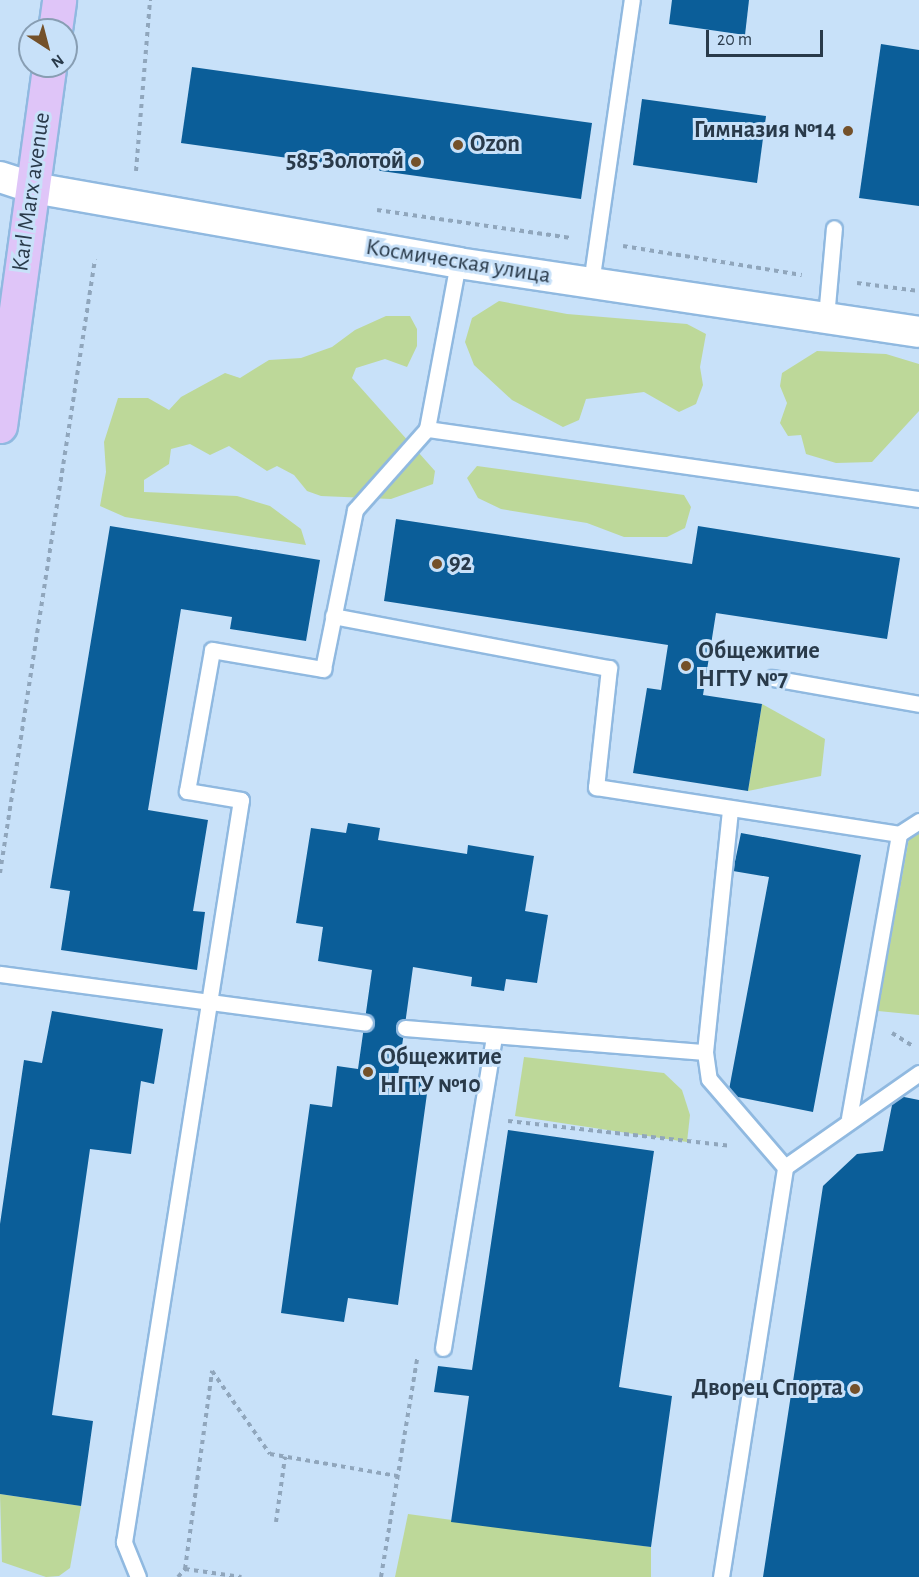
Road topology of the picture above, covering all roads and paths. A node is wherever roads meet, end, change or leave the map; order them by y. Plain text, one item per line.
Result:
1 (60, 0) edge
2 (150, 0) edge
3 (633, 0) edge
4 (57, 18) edge
5 (48, 78) edge
6 (147, 176) dead end
7 (0, 177) edge
8 (34, 188) junction
9 (372, 209) dead end
10 (834, 228) dead end
11 (598, 242) junction
12 (95, 259) dead end
13 (458, 263) junction
14 (829, 279) junction
15 (591, 283) junction
16 (919, 291) edge
17 (826, 316) junction
18 (919, 332) edge
19 (0, 426) edge
20 (427, 429) junction
21 (919, 499) edge
22 (333, 616) junction
23 (772, 678) dead end
24 (919, 704) edge
25 (730, 811) junction
26 (919, 821) edge
27 (899, 834) junction
28 (0, 873) edge
29 (0, 974) edge
30 (208, 1006) junction
31 (364, 1023) dead end
32 (405, 1028) dead end
33 (494, 1038) junction
34 (705, 1052) junction
35 (919, 1072) edge
36 (480, 1118) junction
37 (849, 1118) junction
38 (768, 1150) junction
39 (785, 1167) junction
40 (443, 1348) joint
41 (285, 1457) junction
42 (398, 1476) junction
43 (276, 1522) dead end
44 (185, 1569) junction
45 (138, 1577) edge
46 (178, 1577) edge
47 (241, 1577) edge
48 (381, 1577) edge
49 (721, 1577) edge

1 - 4 main road
2 - 6 path
3 - 11 lane
5 - 8 main road, Karl Marx avenue
7 - 8 street, Космическая улица
8 - 13 street, Космическая улица
8 - 19 main road, Karl Marx avenue
9 - 11 path
10 - 14 lane
11 - 14 path
11 - 15 lane
12 - 28 path
13 - 15 street, Космическая улица
13 - 20 lane
14 - 16 path
14 - 17 lane
15 - 17 street, Космическая улица
17 - 18 street, Космическая улица
20 - 21 lane
20 - 22 lane
22 - 25 lane
22 - 30 lane
23 - 24 lane
25 - 27 lane
25 - 34 lane
26 - 27 lane
27 - 37 lane
29 - 30 lane
30 - 31 lane
30 - 45 lane
32 - 33 lane
33 - 34 lane
33 - 36 lane
34 - 38 lane
35 - 37 lane
36 - 38 path
36 - 40 lane
37 - 39 lane
38 - 39 lane
39 - 49 lane
40 - 42 path
41 - 42 path
41 - 43 path
41 - 44 path
42 - 48 path
44 - 46 path
44 - 47 path

